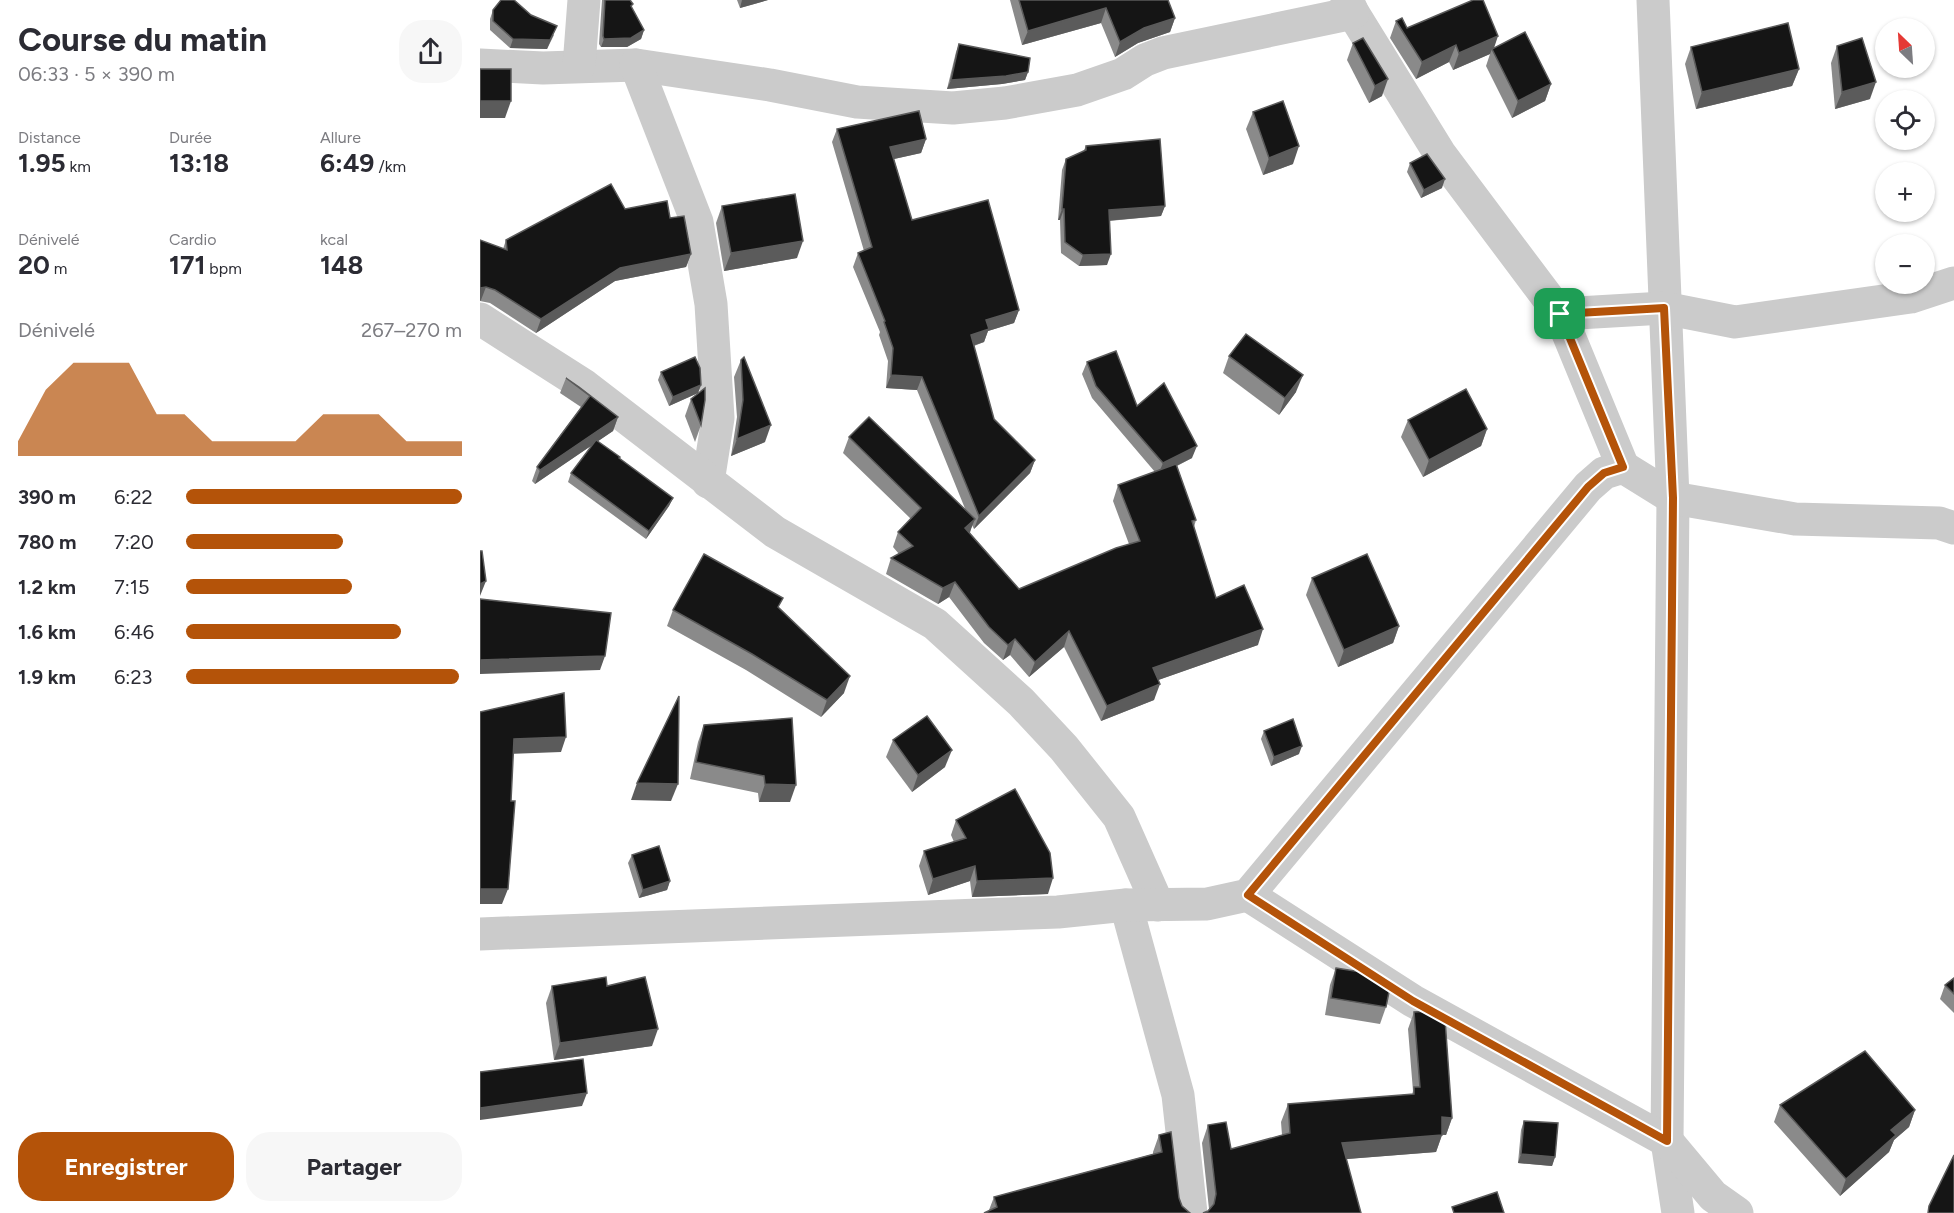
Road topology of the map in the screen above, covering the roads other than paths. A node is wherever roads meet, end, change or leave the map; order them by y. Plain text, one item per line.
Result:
1 (584, 0) edge
2 (1653, 0) edge
3 (1350, 7) edge
4 (480, 65) edge
5 (636, 65) junction
6 (579, 66) junction
7 (1954, 283) edge
8 (1664, 308) junction
9 (1560, 314) junction
10 (480, 319) edge
11 (1623, 467) junction
12 (708, 482) junction
13 (1673, 498) junction
14 (1954, 528) edge
15 (1248, 895) junction
16 (1126, 905) junction
17 (1158, 905) junction
18 (480, 934) edge
19 (1667, 1141) junction
20 (1191, 1213) edge
21 (1678, 1213) edge
22 (1737, 1213) edge

1 - 6 street
2 - 8 street
3 - 5 street
3 - 9 street
4 - 6 street
5 - 6 street
5 - 12 street
7 - 8 street
8 - 9 street
8 - 13 street
9 - 11 street
10 - 12 street
11 - 13 street
11 - 15 street
12 - 17 street
13 - 14 street
13 - 19 street
15 - 17 street
15 - 19 street
16 - 17 street
16 - 18 street
16 - 20 street
19 - 21 street
19 - 22 street

